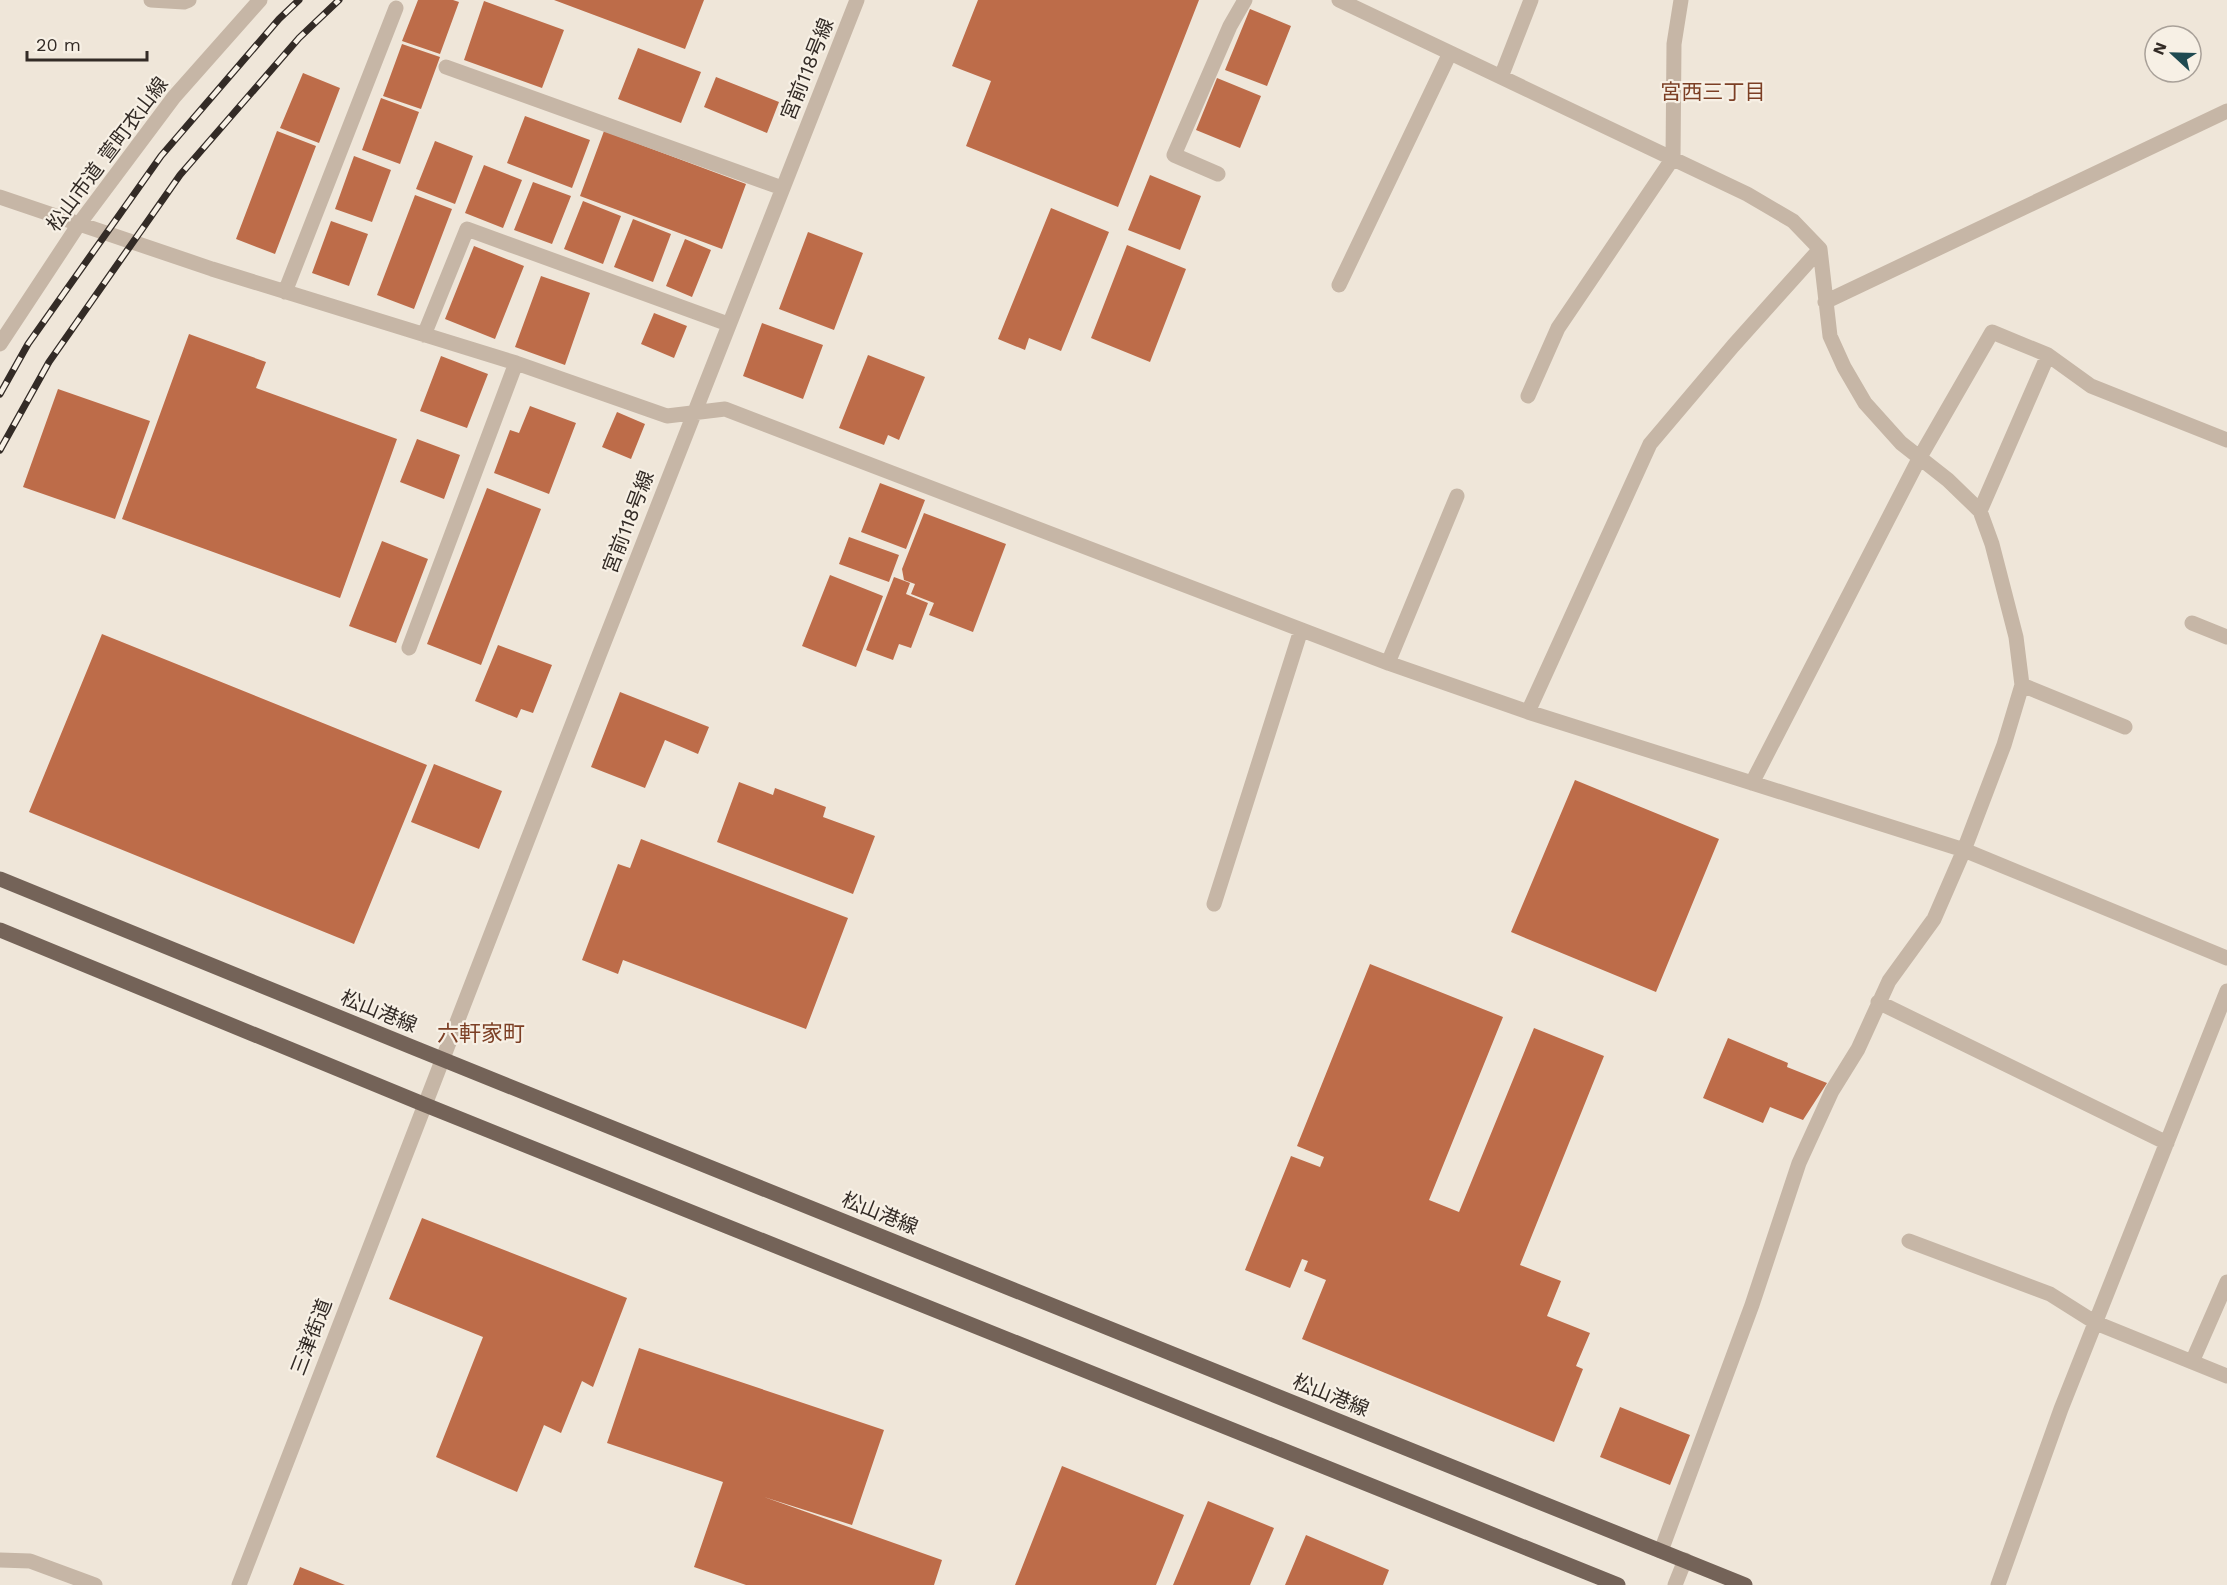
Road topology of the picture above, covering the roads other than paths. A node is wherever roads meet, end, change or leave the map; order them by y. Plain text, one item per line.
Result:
1 (152, 0) edge
2 (189, 0) edge
3 (260, 0) edge
4 (857, 0) edge
5 (1245, 0) edge
6 (1339, 0) edge
7 (1531, 0) edge
8 (1681, 0) edge
9 (396, 8) dead end
10 (1450, 53) junction
11 (446, 67) dead end
12 (1501, 77) junction
13 (2227, 111) edge
14 (1673, 158) junction
15 (1218, 174) dead end
16 (782, 188) junction
17 (0, 197) edge
18 (79, 224) junction
19 (1820, 249) junction
20 (1339, 285) dead end
21 (285, 292) junction
22 (1825, 302) junction
23 (728, 324) junction
24 (424, 335) junction
25 (0, 344) edge
26 (2048, 355) junction
27 (516, 363) junction
28 (1528, 396) dead end
29 (693, 412) junction
30 (2227, 440) edge
31 (1920, 457) junction
32 (1457, 496) dead end
33 (1980, 511) junction
34 (2192, 623) dead end
35 (1301, 630) junction
36 (2227, 637) edge
37 (409, 648) dead end
38 (1388, 663) junction
39 (2022, 685) junction
40 (1528, 712) junction
41 (2125, 727) dead end
42 (1752, 783) junction
43 (1964, 850) junction
44 (0, 879) edge
45 (1214, 904) dead end
46 (0, 930) edge
47 (2227, 958) edge
48 (2227, 991) edge
49 (1878, 1002) junction
50 (2224, 1010) edge
51 (441, 1059) junction
52 (423, 1104) junction
53 (2168, 1143) junction
54 (1909, 1241) dead end
55 (2227, 1282) edge
56 (2096, 1323) junction
57 (2192, 1362) junction
58 (2227, 1376) edge
59 (1661, 1551) junction
60 (0, 1560) edge
61 (1685, 1560) junction
62 (96, 1585) edge
63 (239, 1585) edge
64 (1618, 1585) edge
65 (1675, 1585) edge
66 (1745, 1585) edge
67 (1998, 1585) edge

1 - 2 street
3 - 18 street, 松山市道 萱町衣山線
4 - 16 street, 宮前118号線
5 - 15 street
6 - 10 street
7 - 12 street
8 - 14 street
9 - 21 street
10 - 12 street
10 - 20 street
11 - 16 street
12 - 14 street
13 - 22 street
14 - 19 street
14 - 28 street
16 - 23 street, 宮前118号線
17 - 18 street
18 - 21 street
18 - 25 street, 松山市道 萱町衣山線
19 - 22 street
19 - 40 street
21 - 24 street
22 - 31 street
23 - 24 street
23 - 29 street, 宮前118号線
24 - 27 street
26 - 30 street
26 - 31 street
26 - 33 street
27 - 29 street
27 - 37 street
29 - 35 street
29 - 51 street, 宮前118号線
31 - 33 street
31 - 42 street
32 - 38 street
33 - 39 street
34 - 36 street
35 - 38 street
35 - 45 street
38 - 40 street
39 - 41 street
39 - 43 street
40 - 42 street
42 - 43 street
43 - 47 street
43 - 49 street
44 - 51 main road, 松山港線
46 - 52 main road
48 - 50 street
49 - 53 street
49 - 59 street
50 - 53 street
51 - 52 street, 宮前118号線
51 - 59 main road, 松山港線
52 - 63 street, 三津街道
52 - 64 main road
53 - 56 street
54 - 56 street
55 - 57 street
56 - 57 street
56 - 67 street
57 - 58 street
59 - 61 main road, 松山港線
60 - 62 street
61 - 65 street
61 - 66 main road, 松山港線

